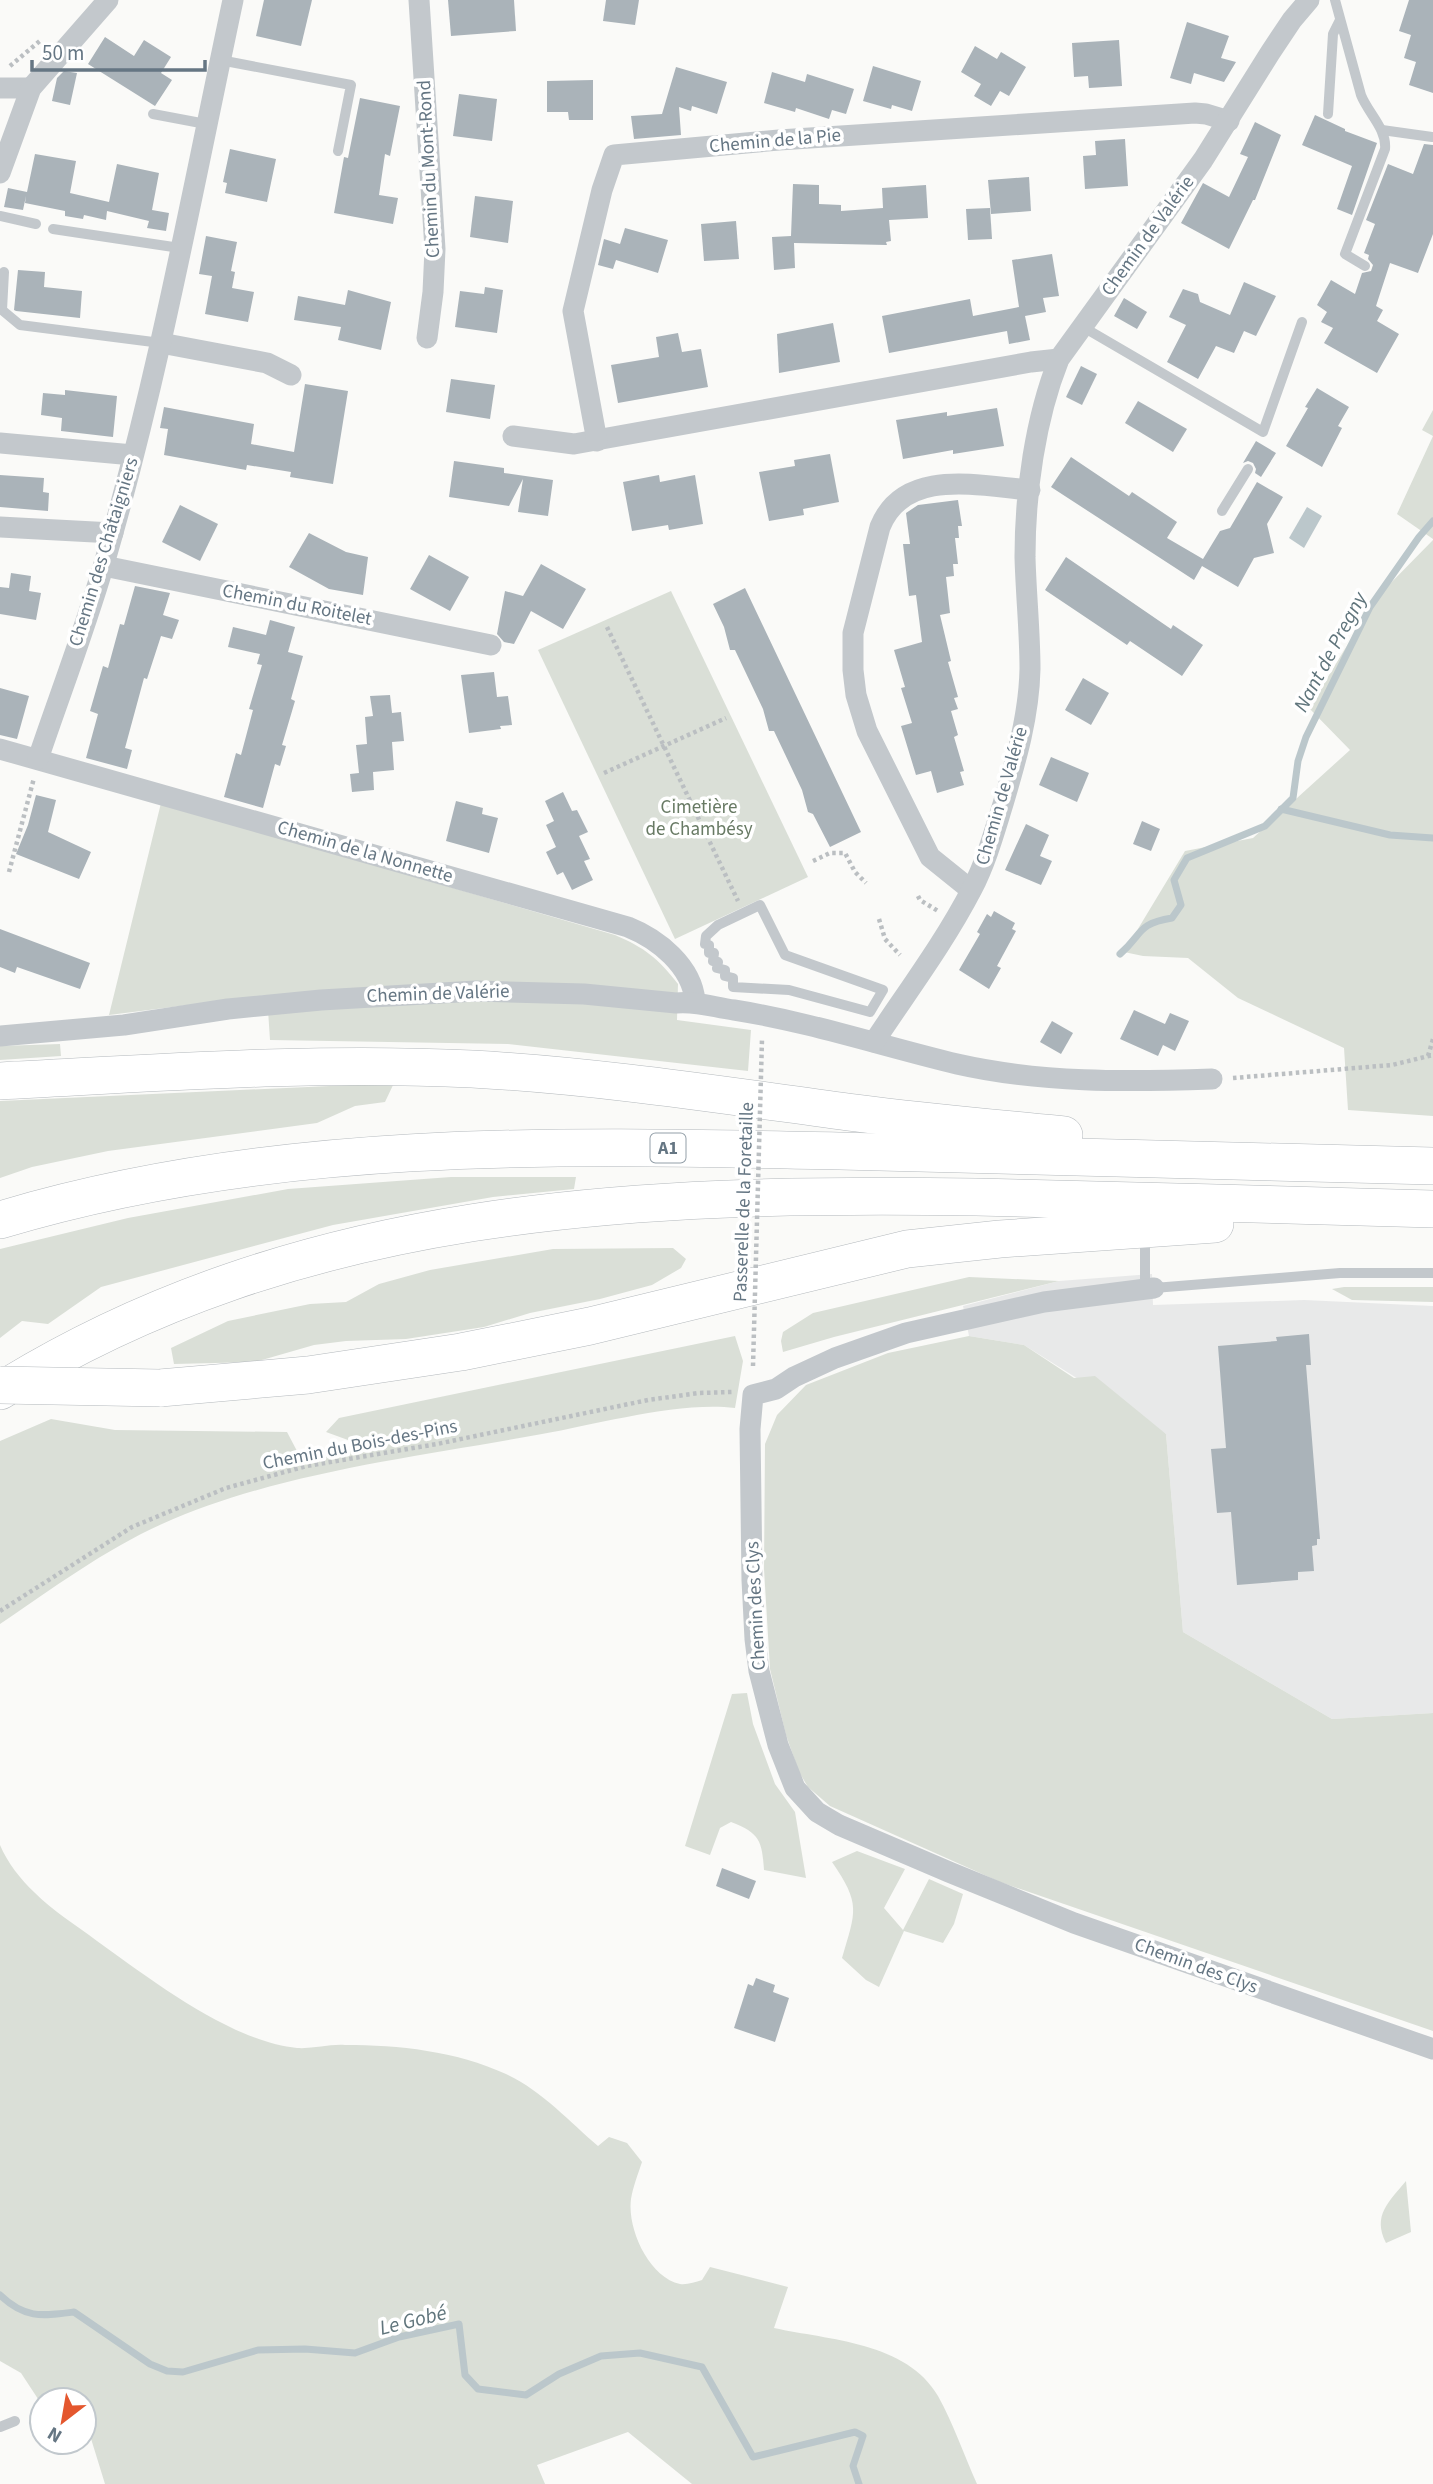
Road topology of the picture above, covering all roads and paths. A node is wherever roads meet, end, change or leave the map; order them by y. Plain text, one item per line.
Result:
1 (108, 0) edge
2 (233, 0) edge
3 (419, 0) edge
4 (1309, 0) edge
5 (1335, 0) edge
6 (1340, 20) junction
7 (42, 38) dead end
8 (220, 60) junction
9 (9, 68) dead end
10 (0, 88) edge
11 (31, 88) junction
12 (153, 114) dead end
13 (1328, 114) dead end
14 (1228, 121) junction
15 (206, 124) junction
16 (1382, 130) junction
17 (1432, 137) edge
18 (338, 151) dead end
19 (0, 173) edge
20 (0, 216) edge
21 (36, 224) dead end
22 (53, 229) dead end
23 (180, 248) junction
24 (1365, 266) dead end
25 (4, 272) dead end
26 (1302, 322) dead end
27 (1083, 327) junction
28 (427, 338) dead end
29 (161, 342) junction
30 (1059, 359) junction
31 (291, 375) dead end
32 (513, 436) dead end
33 (597, 441) junction
34 (0, 443) edge
35 (133, 455) junction
36 (1248, 469) dead end
37 (1030, 490) junction
38 (1222, 511) dead end
39 (0, 527) edge
40 (113, 533) junction
41 (104, 566) junction
42 (607, 627) dead end
43 (491, 645) dead end
44 (726, 718) dead end
45 (665, 745) junction
46 (0, 749) edge
47 (38, 759) junction
48 (604, 773) dead end
49 (813, 861) dead end
50 (9, 872) dead end
51 (866, 883) dead end
52 (971, 890) junction
53 (744, 913) junction
54 (879, 919) dead end
55 (900, 955) dead end
56 (695, 1001) junction
57 (0, 1036) edge
58 (762, 1039) dead end
59 (1433, 1039) edge
60 (874, 1042) junction
61 (1431, 1055) edge
62 (1212, 1079) joint
63 (0, 1081) edge
64 (1343, 1164) junction
65 (1433, 1166) edge
66 (1432, 1209) edge
67 (0, 1220) edge
68 (1144, 1229) junction
69 (1433, 1273) edge
70 (1150, 1289) junction
71 (753, 1366) dead end
72 (0, 1385) edge
73 (0, 1391) edge
74 (753, 1395) junction
75 (0, 1611) edge
76 (1433, 2049) edge
77 (15, 2421) dead end
78 (0, 2427) edge

1 - 11 street
2 - 8 street, Chemin des Châtaigniers
3 - 28 street, Chemin du Mont-Rond
4 - 14 street, Chemin de Valérie
5 - 6 lane
6 - 13 lane
6 - 16 lane
7 - 9 path
8 - 15 street, Chemin des Châtaigniers
8 - 18 lane
10 - 11 street
11 - 19 street
12 - 15 lane
14 - 27 street, Chemin de Valérie
14 - 33 street, Chemin de la Pie
15 - 23 street, Chemin des Châtaigniers
16 - 17 lane
16 - 24 lane
20 - 21 lane
22 - 23 lane
23 - 29 street, Chemin des Châtaigniers
25 - 29 lane
26 - 27 lane
27 - 30 street, Chemin de Valérie
29 - 31 street
29 - 35 street, Chemin des Châtaigniers
30 - 33 street
30 - 37 street, Chemin de Valérie
32 - 33 street
34 - 35 street
35 - 40 street, Chemin des Châtaigniers
36 - 38 lane
37 - 52 street, Chemin de Valérie
37 - 52 street, Chemin de Valérie
39 - 40 street
40 - 41 street, Chemin des Châtaigniers
41 - 43 street, Chemin du Roitelet
41 - 47 street, Chemin des Châtaigniers
42 - 45 path
44 - 45 path
45 - 48 path
45 - 53 path
46 - 47 street, Chemin de la Nonnette
47 - 50 path
47 - 56 street, Chemin de la Nonnette
49 - 51 path
52 - 60 street, Chemin de Valérie
53 - 53 lane
54 - 55 path
56 - 57 street, Chemin de Valérie
56 - 60 street, Chemin de Valérie
58 - 71 path, Passerelle de la Foretaille, bridge
59 - 61 path
60 - 62 street, Chemin de Valérie
61 - 62 path
63 - 64 highway
64 - 65 highway, A1
64 - 67 highway, A1
66 - 68 highway
66 - 73 highway
68 - 70 lane
68 - 72 highway, bridge
69 - 70 lane
70 - 74 street
74 - 75 path, Chemin du Bois-des-Pins
74 - 76 street, Chemin des Clys
77 - 78 lane

